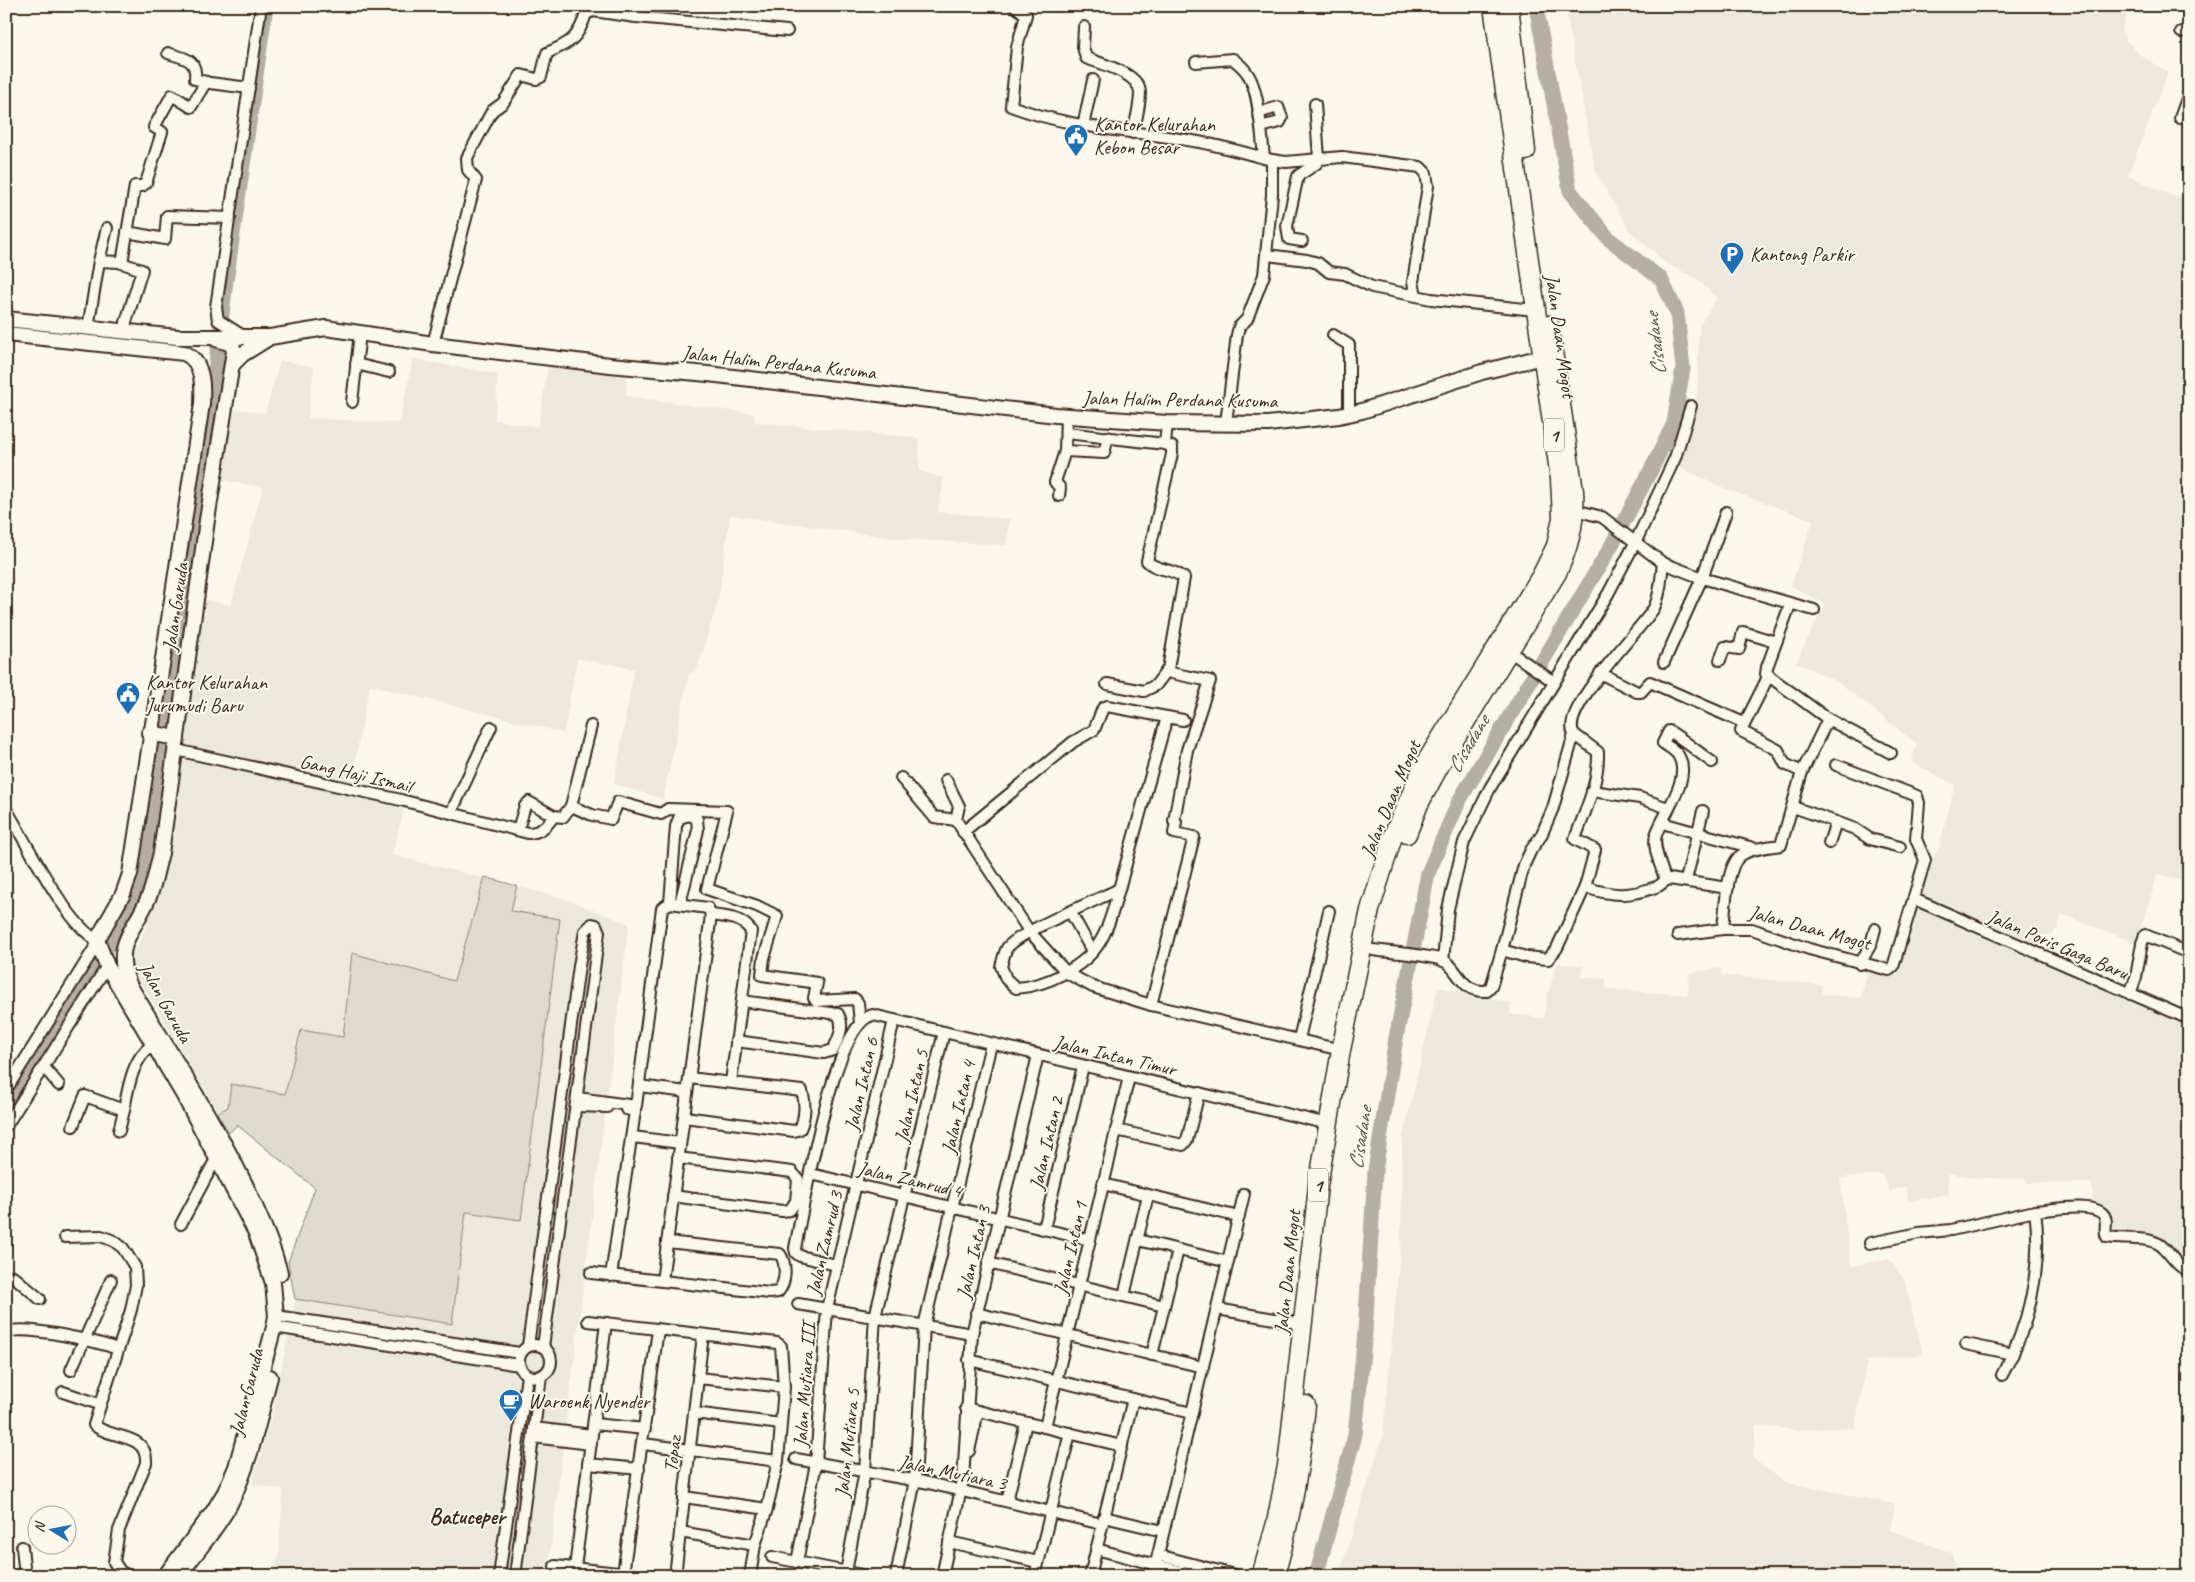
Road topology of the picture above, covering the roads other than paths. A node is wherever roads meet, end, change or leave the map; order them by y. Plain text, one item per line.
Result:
1 (261, 6) edge
2 (1015, 6) edge
3 (1503, 19) edge
4 (1084, 27) dead end
5 (787, 31) dead end
6 (168, 53) dead end
7 (1196, 62) dead end
8 (1094, 80) dead end
9 (206, 82) junction
10 (249, 88) junction
11 (2189, 94) edge
12 (1315, 104) dead end
13 (1258, 113) junction
14 (2180, 118) dead end
15 (1083, 126) junction
16 (1261, 127) junction
17 (1133, 133) junction
18 (1319, 158) junction
19 (1268, 159) junction
20 (230, 218) junction
21 (107, 228) dead end
22 (127, 232) junction
23 (1302, 241) dead end
24 (1267, 255) junction
25 (99, 262) junction
26 (122, 263) junction
27 (1416, 295) junction
28 (1535, 310) junction
29 (6, 320) edge
30 (88, 328) junction
31 (125, 332) junction
32 (360, 333) junction
33 (6, 334) edge
34 (1333, 335) dead end
35 (219, 336) junction
36 (270, 338) junction
37 (433, 344) junction
38 (1542, 357) junction
39 (356, 364) junction
40 (232, 365) junction
41 (389, 372) dead end
42 (352, 402) dead end
43 (1691, 406) dead end
44 (1349, 414) junction
45 (1066, 416) junction
46 (1167, 423) junction
47 (1226, 423) junction
48 (1066, 433) junction
49 (1081, 434) junction
50 (1108, 438) junction
51 (1165, 444) junction
52 (1065, 451) junction
53 (1080, 451) junction
54 (1059, 496) dead end
55 (1575, 510) junction
56 (1726, 512) dead end
57 (1633, 542) junction
58 (1663, 563) junction
59 (1702, 578) junction
60 (1790, 605) junction
61 (1814, 610) dead end
62 (1776, 642) junction
63 (1515, 654) junction
64 (1720, 660) dead end
65 (1664, 662) dead end
66 (1168, 669) junction
67 (1600, 673) junction
68 (1769, 676) junction
69 (1551, 680) junction
70 (1107, 684) dead end
71 (1167, 717) junction
72 (1828, 719) junction
73 (1182, 720) dead end
74 (1744, 723) junction
75 (591, 726) dead end
76 (491, 727) dead end
77 (152, 734) junction
78 (1574, 734) junction
79 (174, 741) junction
80 (1891, 753) dead end
81 (1712, 762) dead end
82 (1836, 765) dead end
83 (1430, 768) junction
84 (1802, 772) junction
85 (901, 778) dead end
86 (946, 780) dead end
87 (1592, 792) junction
88 (571, 806) junction
89 (1793, 807) junction
90 (1668, 808) junction
91 (6, 809) edge
92 (1703, 811) dead end
93 (451, 813) junction
94 (554, 816) junction
95 (956, 820) junction
96 (1662, 822) junction
97 (1836, 822) junction
98 (518, 830) junction
99 (1697, 831) junction
100 (964, 832) junction
101 (1829, 843) dead end
102 (1900, 847) dead end
103 (1758, 850) junction
104 (1665, 880) junction
105 (1686, 880) junction
106 (1585, 887) junction
107 (1728, 888) junction
108 (1119, 889) junction
109 (1914, 900) junction
110 (675, 904) junction
111 (1329, 911) dead end
112 (1071, 913) junction
113 (711, 915) junction
114 (1723, 929) junction
115 (1875, 929) dead end
116 (1029, 931) junction
117 (1678, 935) dead end
118 (97, 944) junction
119 (1502, 950) junction
120 (1092, 951) junction
121 (1377, 951) junction
122 (2189, 953) edge
123 (1439, 960) junction
124 (1860, 964) junction
125 (106, 965) junction
126 (1067, 973) junction
127 (2130, 994) junction
128 (742, 1001) junction
129 (1151, 1005) junction
130 (2189, 1019) edge
131 (894, 1020) junction
132 (860, 1023) junction
133 (944, 1032) junction
134 (1299, 1039) junction
135 (736, 1041) junction
136 (991, 1044) junction
137 (153, 1045) junction
138 (1341, 1050) junction
139 (1038, 1055) junction
140 (565, 1066) junction
141 (1083, 1066) junction
142 (44, 1067) junction
143 (582, 1068) junction
144 (1129, 1077) junction
145 (689, 1078) junction
146 (731, 1082) junction
147 (60, 1085) dead end
148 (639, 1086) junction
149 (6, 1090) edge
150 (687, 1092) junction
151 (1199, 1094) junction
152 (577, 1102) junction
153 (617, 1106) junction
154 (124, 1110) junction
155 (684, 1117) junction
156 (1328, 1124) junction
157 (6, 1126) edge
158 (73, 1126) dead end
159 (1116, 1130) junction
160 (119, 1131) dead end
161 (632, 1136) junction
162 (680, 1143) junction
163 (217, 1157) junction
164 (678, 1158) junction
165 (811, 1174) junction
166 (855, 1184) junction
167 (1103, 1184) junction
168 (1244, 1194) dead end
169 (1148, 1195) junction
170 (673, 1196) junction
171 (905, 1196) junction
172 (952, 1207) junction
173 (2035, 1212) junction
174 (545, 1213) junction
175 (562, 1216) junction
176 (1239, 1217) junction
177 (998, 1218) junction
178 (181, 1224) dead end
179 (1044, 1229) junction
180 (65, 1238) dead end
181 (1090, 1240) junction
182 (1138, 1240) junction
183 (667, 1242) junction
184 (1870, 1243) dead end
185 (1178, 1250) junction
186 (1228, 1262) junction
187 (988, 1263) junction
188 (836, 1265) junction
189 (2189, 1270) edge
190 (591, 1273) dead end
191 (611, 1276) junction
192 (6, 1280) edge
193 (111, 1280) dead end
194 (662, 1281) junction
195 (1079, 1285) junction
196 (1124, 1296) junction
197 (40, 1299) dead end
198 (798, 1304) dead end
199 (1164, 1306) junction
200 (827, 1309) junction
201 (1216, 1309) junction
202 (976, 1313) junction
203 (875, 1317) junction
204 (588, 1321) dead end
205 (279, 1322) junction
206 (606, 1323) junction
207 (1303, 1324) junction
208 (924, 1326) junction
209 (9, 1328) edge
210 (658, 1330) junction
211 (972, 1334) junction
212 (1067, 1335) junction
213 (419, 1336) junction
214 (704, 1336) junction
215 (83, 1340) junction
216 (1966, 1344) dead end
217 (543, 1347) junction
218 (118, 1349) junction
219 (417, 1349) junction
220 (524, 1349) junction
221 (2013, 1354) junction
222 (1152, 1355) junction
223 (969, 1360) junction
224 (519, 1366) junction
225 (1203, 1367) junction
226 (71, 1370) dead end
227 (2002, 1374) dead end
228 (526, 1376) junction
229 (541, 1376) junction
230 (698, 1378) junction
231 (1056, 1380) junction
232 (784, 1387) junction
233 (63, 1392) dead end
234 (1133, 1399) junction
235 (100, 1404) junction
236 (966, 1408) junction
237 (978, 1411) junction
238 (694, 1413) junction
239 (1192, 1413) junction
240 (1026, 1423) junction
241 (594, 1424) junction
242 (781, 1424) junction
243 (1045, 1427) junction
244 (645, 1429) junction
245 (533, 1433) junction
246 (1070, 1433) junction
247 (592, 1440) junction
248 (643, 1444) junction
249 (1122, 1446) junction
250 (690, 1450) junction
251 (796, 1459) dead end
252 (963, 1460) junction
253 (778, 1461) junction
254 (816, 1463) junction
255 (588, 1464) junction
256 (639, 1469) junction
257 (865, 1471) junction
258 (915, 1480) junction
259 (961, 1490) junction
260 (684, 1498) junction
261 (1007, 1501) junction
262 (767, 1509) junction
263 (1049, 1511) junction
264 (1103, 1521) junction
265 (1163, 1531) junction
266 (680, 1532) junction
267 (949, 1542) junction
268 (755, 1544) junction
269 (22, 1547) dead end
270 (1096, 1550) junction
271 (772, 1557) dead end
272 (1157, 1560) junction
273 (796, 1562) junction
274 (1038, 1562) junction
275 (555, 1566) dead end
276 (575, 1568) junction
277 (820, 1571) edge
278 (846, 1572) junction
279 (1196, 1572) edge
280 (623, 1574) junction
281 (25, 1576) edge
282 (128, 1576) edge
283 (165, 1576) edge
284 (179, 1576) edge
285 (499, 1576) edge
286 (515, 1576) edge
287 (645, 1576) edge
288 (675, 1576) edge
289 (750, 1576) edge
290 (867, 1576) edge
291 (896, 1576) edge
292 (942, 1576) edge
293 (1035, 1576) edge
294 (1090, 1576) edge
295 (1153, 1576) edge
296 (1238, 1576) edge
297 (1261, 1576) edge
298 (1275, 1576) edge

1 - 10 street
2 - 15 street
3 - 28 highway, Jalan Daan Mogot / 1
3 - 55 highway, Jalan Daan Mogot / 1
4 - 17 street
5 - 37 street
6 - 9 street
7 - 13 street
8 - 15 street
9 - 10 street
9 - 22 street
10 - 20 street
11 - 14 street
12 - 18 street
13 - 16 street
13 - 16 street
15 - 17 street
16 - 19 street
17 - 19 street
18 - 19 street
18 - 23 street
18 - 27 street
19 - 24 street
20 - 22 street
20 - 35 street
21 - 25 street
22 - 26 street
24 - 27 street
24 - 47 street
25 - 26 street
25 - 30 street
26 - 31 street
27 - 28 street
28 - 38 highway, Jalan Daan Mogot / 1
29 - 30 main road, Jalan Halim Perdana Kusuma
30 - 31 main road, Jalan Halim Perdana Kusuma
31 - 35 main road, Jalan Halim Perdana Kusuma
32 - 36 main road, Jalan Halim Perdana Kusuma
32 - 37 main road, Jalan Halim Perdana Kusuma
32 - 39 street
33 - 77 main road, Jalan Garuda
34 - 44 street
35 - 36 main road, Jalan Halim Perdana Kusuma
35 - 40 main road, Jalan Garuda
36 - 40 main road
37 - 45 main road, Jalan Halim Perdana Kusuma
38 - 44 main road, Jalan Halim Perdana Kusuma
38 - 83 highway, Jalan Daan Mogot / 1
39 - 41 street
39 - 42 street
40 - 79 main road, Jalan Garuda
43 - 57 street
44 - 47 main road, Jalan Halim Perdana Kusuma
45 - 46 main road, Jalan Halim Perdana Kusuma
45 - 48 street
46 - 47 main road, Jalan Halim Perdana Kusuma
46 - 51 street
48 - 49 street
48 - 52 street
49 - 50 street
49 - 53 street
50 - 51 street
50 - 53 street
51 - 66 street
52 - 53 street
52 - 54 street
55 - 57 street
55 - 63 highway, Jalan Daan Mogot / 1
56 - 59 street
57 - 58 street
57 - 69 street
58 - 59 street
58 - 67 street
59 - 60 street
59 - 65 street
60 - 61 street
60 - 62 street
62 - 64 street
62 - 68 street
63 - 69 street
63 - 83 highway, Jalan Daan Mogot / 1
66 - 70 street
66 - 129 street
67 - 74 street
67 - 78 street
68 - 72 street
68 - 74 street
69 - 123 street
71 - 73 street
71 - 100 street
71 - 108 street
72 - 80 street
72 - 84 street, Jalan Daan Mogot
74 - 84 street
75 - 88 street
76 - 93 street
77 - 79 main road
77 - 118 main road, Jalan Garuda
78 - 87 street
78 - 119 street
79 - 93 street, Gang Haji Ismail
79 - 205 main road, Jalan Garuda
81 - 90 street
82 - 109 street
83 - 121 highway, Jalan Daan Mogot / 1
83 - 138 highway, Jalan Daan Mogot / 1
84 - 89 street, Jalan Daan Mogot
85 - 95 street
86 - 95 street
87 - 90 street
87 - 106 street
88 - 94 street
88 - 132 street
89 - 97 street
89 - 103 street, Jalan Daan Mogot
90 - 96 street
91 - 118 street
92 - 99 street
93 - 98 street, Gang Haji Ismail
94 - 98 street, Gang Haji Ismail
94 - 98 street
95 - 100 street
96 - 99 street
96 - 104 street
97 - 101 street
97 - 102 street
99 - 103 street
99 - 105 street
100 - 116 street
103 - 107 street, Jalan Daan Mogot
104 - 105 street
104 - 106 street
105 - 107 street
106 - 119 street
107 - 114 street, Jalan Daan Mogot
108 - 112 street
108 - 120 street
109 - 124 street, Jalan Daan Mogot
109 - 127 street, Jalan Poris Gaga Baru
110 - 110 street
110 - 113 street
110 - 148 street
111 - 134 street
112 - 116 street
112 - 120 street
113 - 128 street
113 - 145 street
114 - 117 street
114 - 124 street, Jalan Daan Mogot
115 - 124 street
116 - 126 street
116 - 126 street
118 - 125 main road, Jalan Garuda
118 - 149 street
119 - 123 street
120 - 126 street
121 - 123 street
121 - 298 highway, Jalan Daan Mogot / 1
122 - 127 street
125 - 137 main road, Jalan Garuda
125 - 142 street
126 - 129 street
127 - 130 street, Jalan Poris Gaga Baru
128 - 135 street
128 - 135 street
129 - 134 street
131 - 132 street
131 - 133 street, Jalan Intan Timur
131 - 166 street, Jalan Intan 6
132 - 165 street
133 - 136 street, Jalan Intan Timur
133 - 171 street, Jalan Intan 5
134 - 138 street
135 - 146 street
136 - 139 street, Jalan Intan Timur
136 - 172 street, Jalan Intan 4
137 - 154 street
137 - 163 main road, Jalan Garuda
138 - 156 highway, Jalan Daan Mogot / 1
139 - 141 street, Jalan Intan Timur
139 - 177 street, Jalan Intan 3
140 - 143 street
140 - 143 street
140 - 174 street
141 - 144 street, Jalan Intan Timur
141 - 179 street, Jalan Intan 2
142 - 147 street
142 - 157 street
143 - 152 street
144 - 151 street, Jalan Intan Timur
144 - 159 street, Jalan Intan 1
145 - 146 street
145 - 150 street
146 - 155 street
148 - 150 street
148 - 153 street
150 - 155 street
151 - 156 street, Jalan Intan Timur
151 - 159 street
152 - 153 street
152 - 175 street
153 - 161 street
154 - 158 street
154 - 160 street
155 - 162 street
156 - 207 highway, Jalan Daan Mogot / 1
159 - 167 street, Jalan Intan 1
161 - 162 street
161 - 191 street
162 - 164 street
163 - 178 street
163 - 205 main road, Jalan Garuda
164 - 170 street
164 - 170 street
165 - 166 street, Jalan Zamrud 4
165 - 188 street
166 - 171 street, Jalan Zamrud 4
166 - 188 street, Jalan Zamrud 3
167 - 169 street
167 - 181 street, Jalan Intan 1
168 - 176 street
169 - 176 street
169 - 182 street
170 - 183 street
171 - 172 street, Jalan Zamrud 4
171 - 203 street, Jalan Intan 5
172 - 177 street, Jalan Zamrud 4
172 - 208 street, Jalan Intan 4
173 - 184 street
173 - 189 street
173 - 221 street
174 - 175 street
174 - 220 street
175 - 217 street
176 - 186 street
177 - 179 street, Jalan Zamrud 4
177 - 187 street, Jalan Intan 3
179 - 181 street, Jalan Zamrud 4
180 - 218 street
181 - 195 street, Jalan Intan 1
182 - 185 street
182 - 196 street
183 - 194 street
183 - 194 street
185 - 186 street
185 - 199 street
186 - 201 street
187 - 195 street
187 - 202 street, Jalan Intan 3
188 - 200 street, Jalan Zamrud 3
190 - 191 street
191 - 194 street
192 - 197 street
193 - 215 street
195 - 196 street
195 - 212 street, Jalan Intan 1
196 - 199 street
198 - 200 street, Jalan Zamrud 3
199 - 222 street
200 - 203 street, Jalan Zamrud 3
200 - 254 street, Jalan Mutiara III
201 - 207 street
201 - 225 street
202 - 211 street, Jalan Intan 3
202 - 212 street
203 - 208 street, Jalan Zamrud 3
203 - 257 street, Jalan Mutiara 5
204 - 206 street
205 - 213 street
205 - 219 street
205 - 283 main road, Jalan Garuda
205 - 284 main road, Jalan Garuda
206 - 210 street
206 - 241 street
207 - 297 highway, Jalan Daan Mogot / 1
208 - 211 street, Jalan Zamrud 3
208 - 258 street, Jalan Intan 4
209 - 215 street
210 - 214 street
210 - 244 street
211 - 223 street, Jalan Intan 3
212 - 222 street
212 - 231 street, Jalan Intan 1
213 - 219 street
213 - 220 street
214 - 230 street, Topaz
214 - 232 street
215 - 218 street
215 - 226 street
216 - 221 street
217 - 220 street
217 - 229 street
218 - 235 street
219 - 224 street
220 - 224 street
221 - 227 street
222 - 225 street
223 - 231 street
223 - 236 street, Jalan Intan 3
224 - 228 street
225 - 239 street
228 - 229 street
228 - 285 street
229 - 245 street
230 - 232 street
230 - 238 street, Topaz
231 - 234 street
231 - 243 street, Jalan Intan 1
232 - 242 street
233 - 235 street
234 - 239 street
234 - 249 street
235 - 282 street
236 - 237 street
236 - 252 street, Jalan Intan 3
237 - 240 street
237 - 252 street
238 - 242 street
238 - 250 street, Topaz
239 - 265 street
240 - 243 street
240 - 261 street
241 - 244 street
241 - 247 street
242 - 253 street
243 - 246 street
244 - 248 street
245 - 247 street
245 - 286 street
246 - 249 street
246 - 263 street
247 - 255 street
248 - 250 street
248 - 256 street
249 - 264 street
250 - 253 street
250 - 260 street, Topaz
251 - 254 street, Jalan Mutiara 3
252 - 259 street, Jalan Intan 3
253 - 262 street
254 - 257 street, Jalan Mutiara 3
254 - 273 street, Jalan Mutiara III
255 - 256 street
255 - 276 street
256 - 280 street
257 - 258 street, Jalan Mutiara 3
257 - 278 street, Jalan Mutiara 5
258 - 259 street, Jalan Mutiara 3
258 - 291 street, Jalan Intan 4
259 - 261 street, Jalan Mutiara 3
259 - 267 street, Jalan Intan 3
260 - 262 street
260 - 266 street, Topaz
261 - 263 street, Jalan Mutiara 3
262 - 268 street
263 - 264 street, Jalan Mutiara 3
263 - 274 street
264 - 265 street, Jalan Mutiara 3
264 - 270 street
265 - 272 street
266 - 268 street
266 - 288 street, Topaz
267 - 274 street
267 - 292 street, Jalan Intan 3
268 - 289 street
269 - 281 street
270 - 272 street
270 - 294 street
271 - 273 street
272 - 279 street
272 - 295 street
273 - 277 street
274 - 293 street
275 - 276 street
276 - 280 street
277 - 278 street
278 - 290 street
279 - 296 street
280 - 287 street

